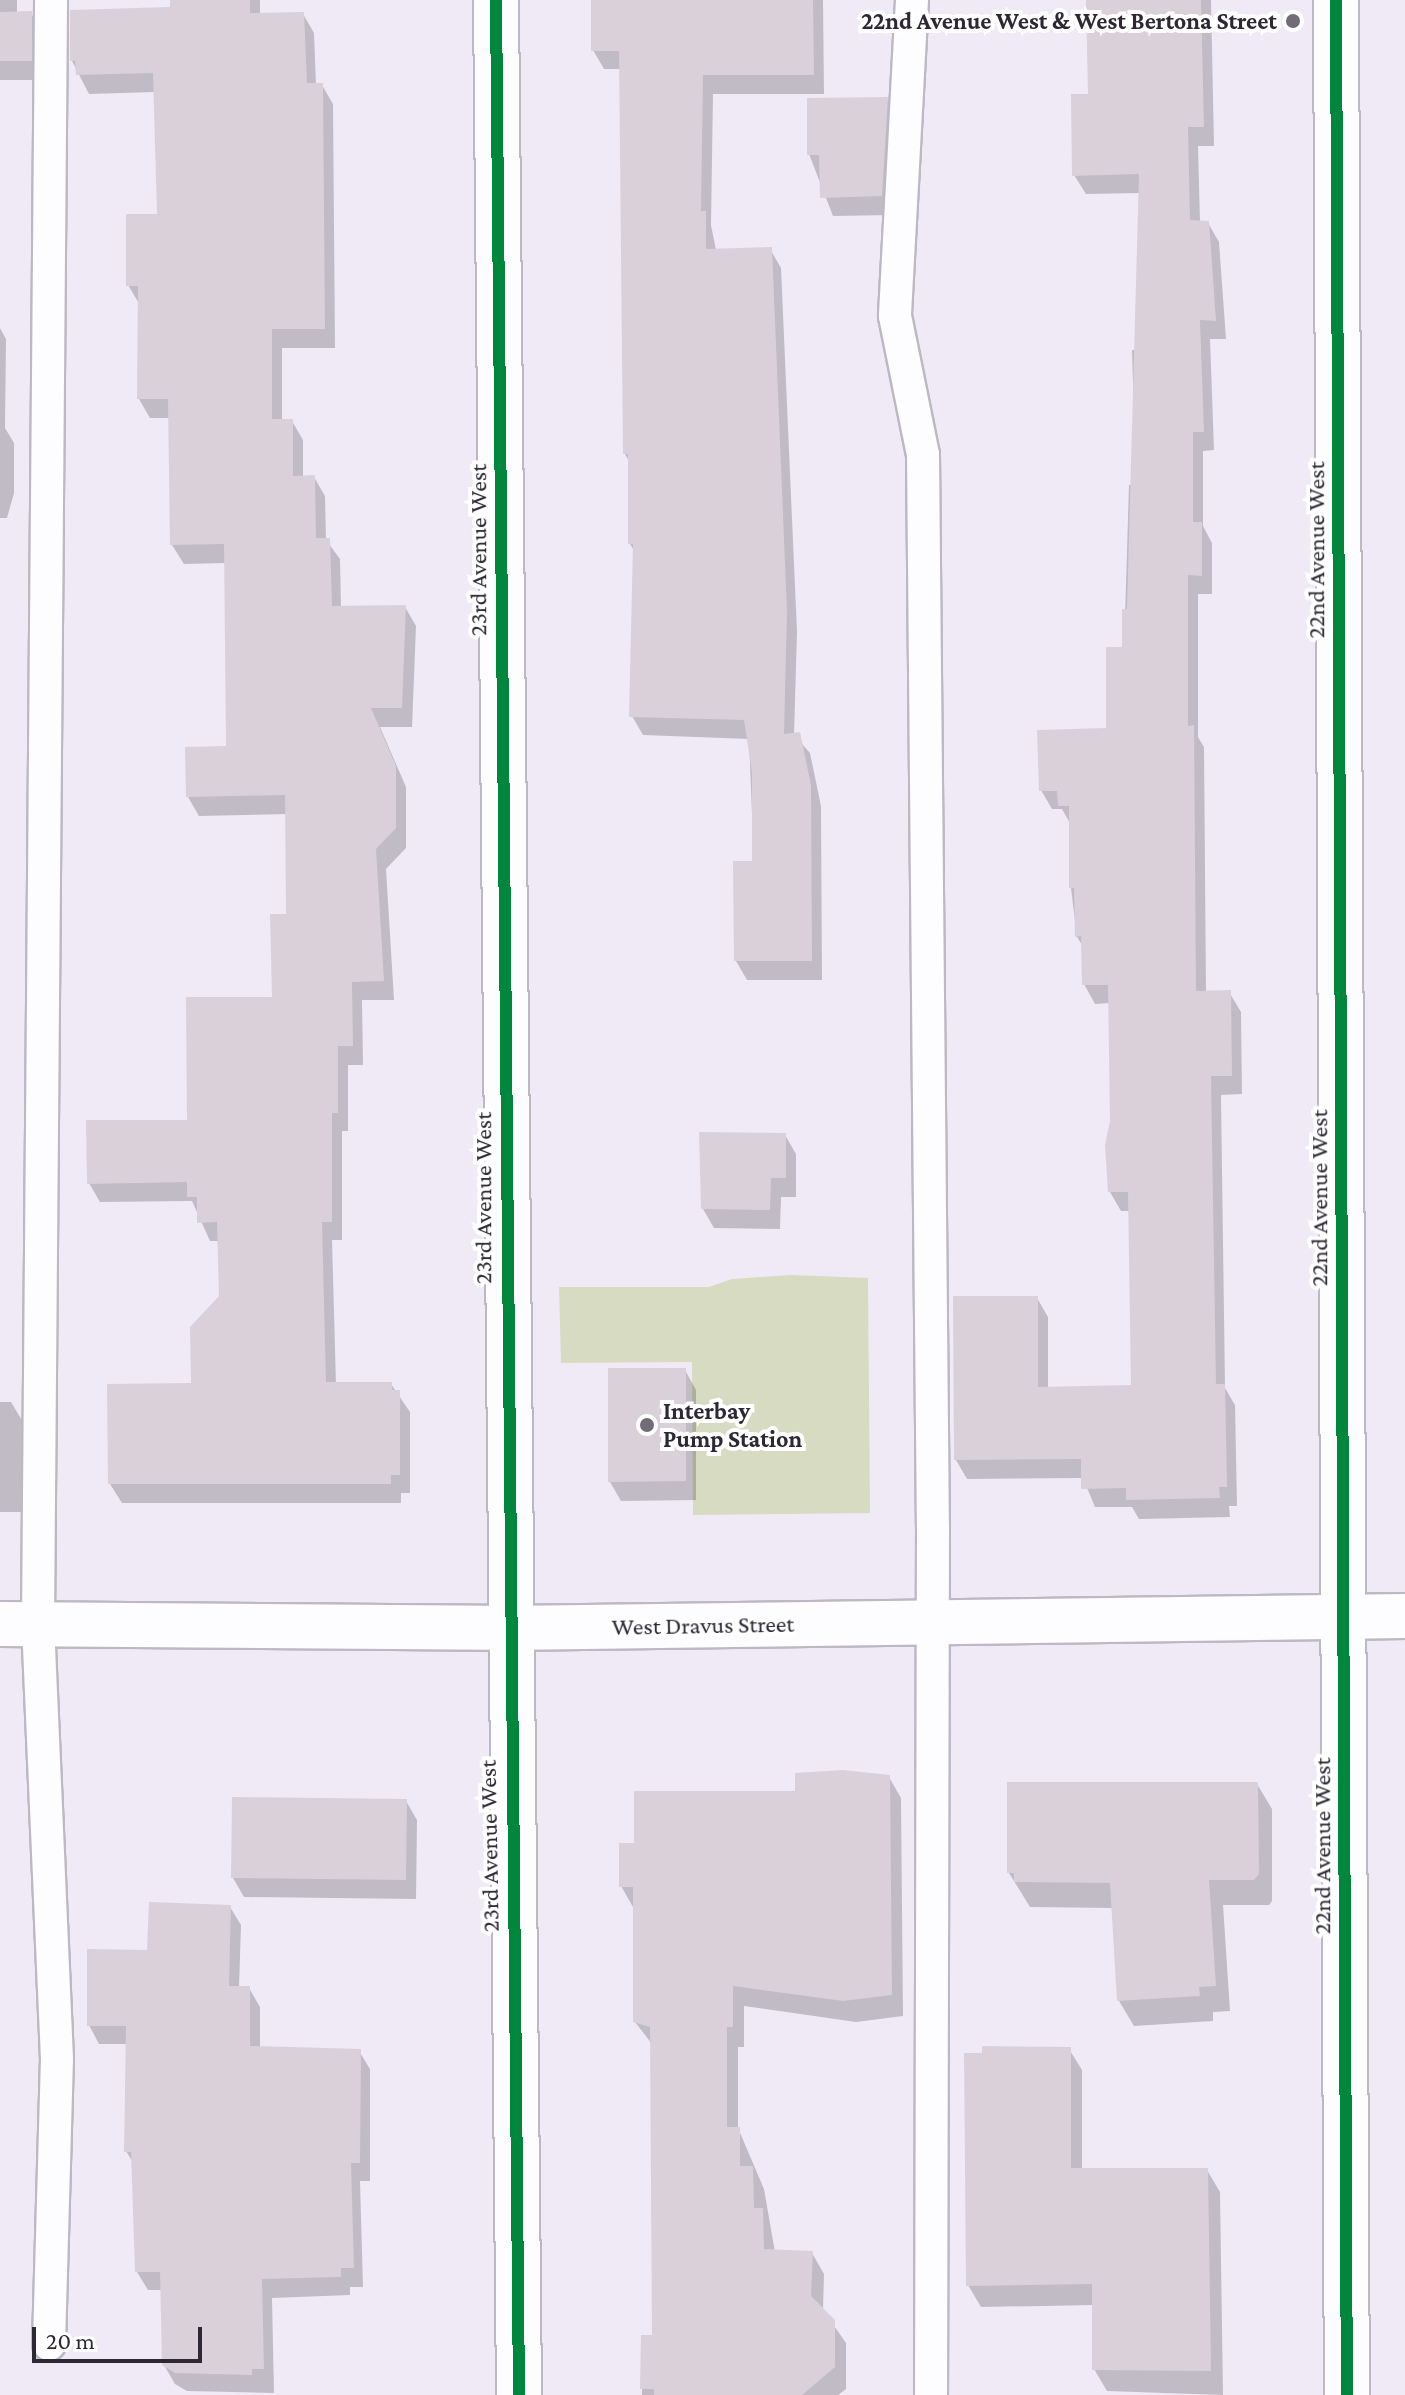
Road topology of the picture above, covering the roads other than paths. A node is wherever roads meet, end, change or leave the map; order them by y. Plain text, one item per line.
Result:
1 (51, 0) edge
2 (496, 0) edge
3 (912, 0) edge
4 (1336, 0) edge
5 (1405, 1616) edge
6 (1343, 1617) junction
7 (933, 1622) junction
8 (19, 1624) edge
9 (508, 1628) junction
10 (49, 2344) dead end
11 (519, 2395) edge
12 (931, 2395) edge
13 (1347, 2395) edge

1 - 8 lane
2 - 9 street, 23rd Avenue West
3 - 7 lane
4 - 6 street, 22nd Avenue West
5 - 6 street, West Dravus Street
6 - 7 street, West Dravus Street
6 - 13 street, 22nd Avenue West
7 - 9 street, West Dravus Street
7 - 12 lane
8 - 9 street, West Dravus Street
8 - 10 lane
9 - 11 street, 23rd Avenue West

